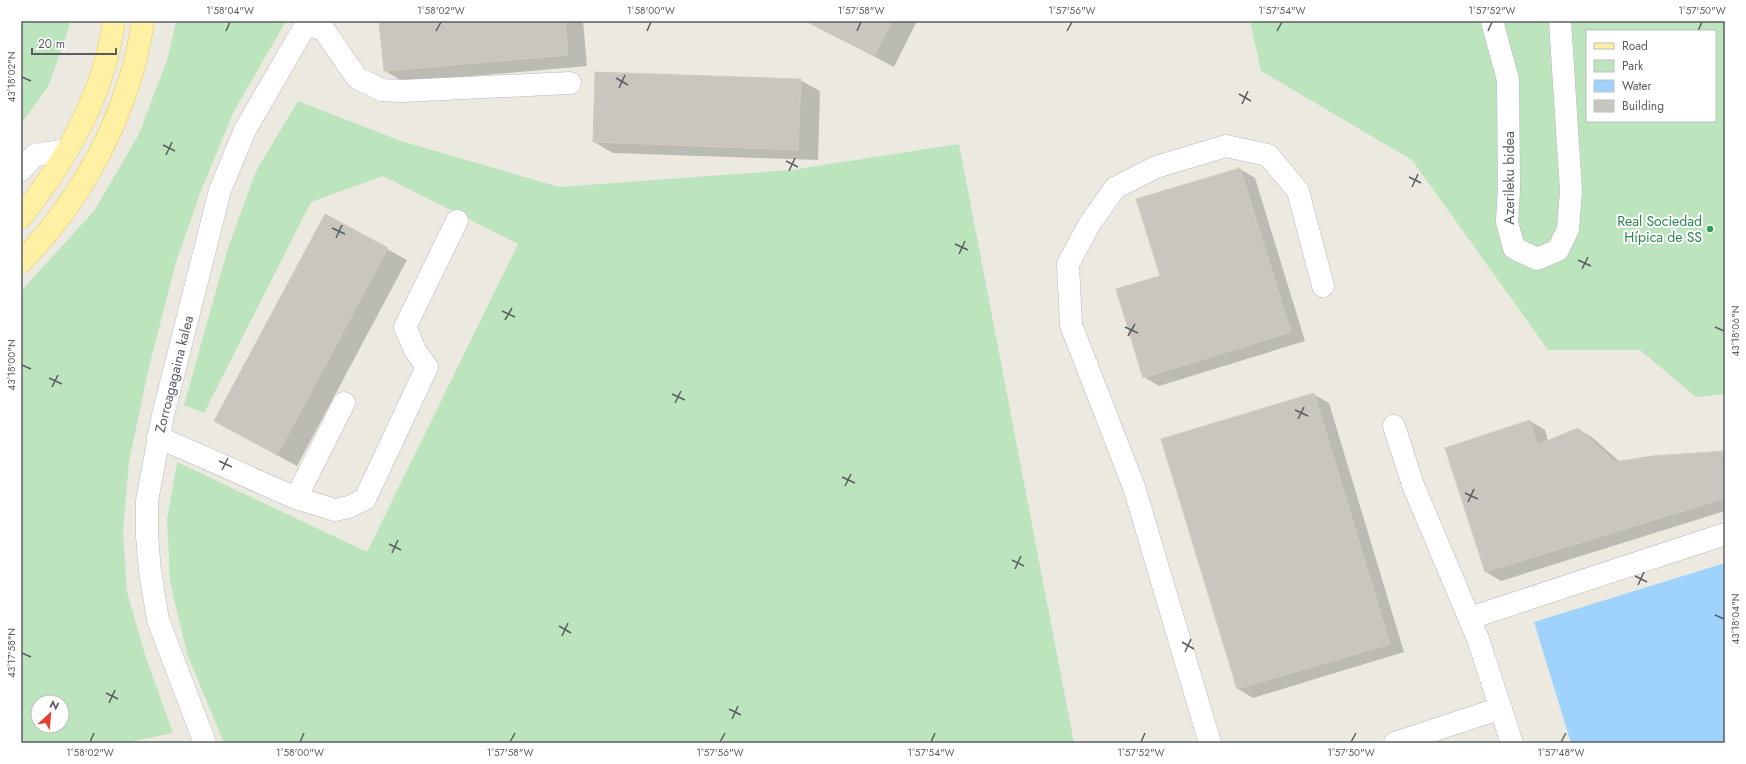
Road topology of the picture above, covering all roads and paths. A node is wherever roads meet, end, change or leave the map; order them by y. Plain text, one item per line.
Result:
1 (114, 21) edge
2 (143, 21) edge
3 (1492, 21) edge
4 (1560, 21) edge
5 (308, 22) edge
6 (570, 83) dead end
7 (68, 150) junction
8 (21, 170) edge
9 (21, 217) edge
10 (457, 221) dead end
11 (21, 262) edge
12 (1323, 286) dead end
13 (344, 403) dead end
14 (1394, 426) dead end
15 (158, 437) junction
16 (296, 498) junction
17 (1725, 534) edge
18 (1470, 618) junction
19 (1500, 708) junction
20 (204, 743) edge
21 (1210, 743) edge
22 (1395, 743) edge
23 (1512, 743) edge

1 - 7 main road
2 - 11 main road
3 - 4 street, Azerileku bidea
5 - 6 street
5 - 15 street, Zorroagagaina kalea
7 - 8 street
7 - 9 main road
10 - 16 street
12 - 21 street
13 - 16 street
14 - 18 street
15 - 16 street
15 - 20 street, Zorroagagaina kalea
17 - 18 street
18 - 19 street
19 - 22 street
19 - 23 street

